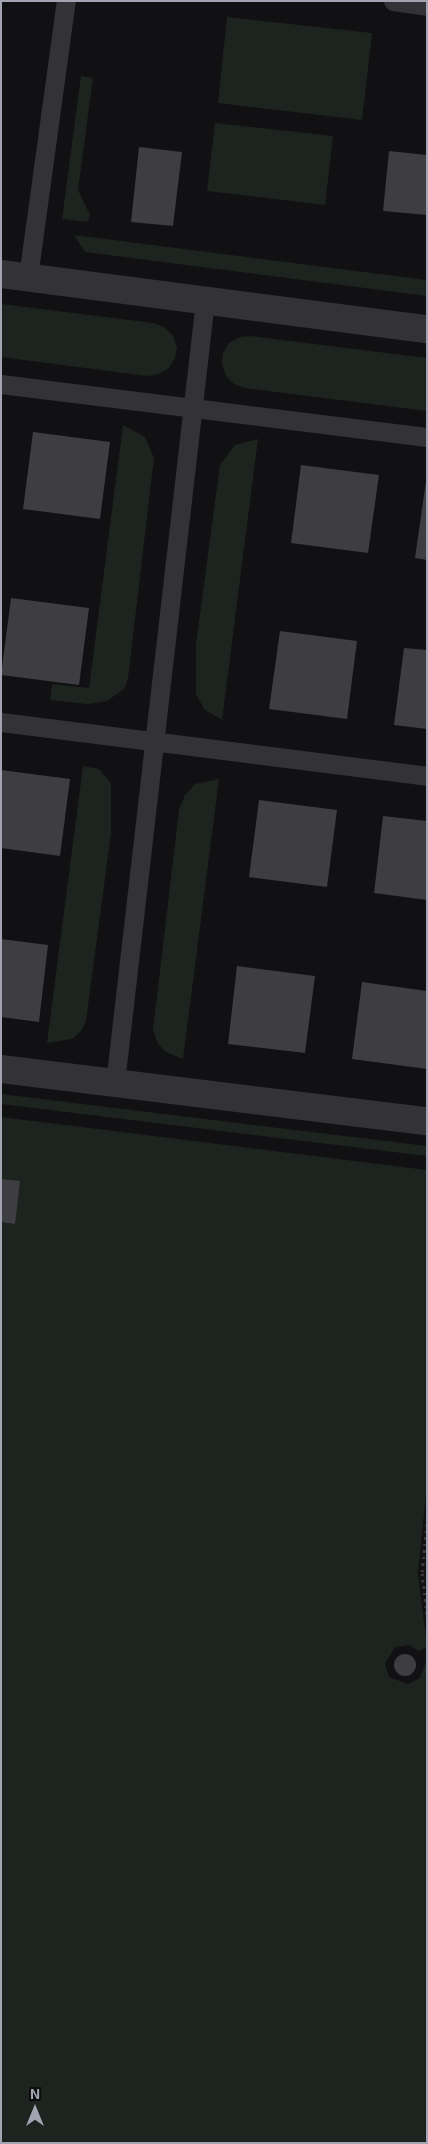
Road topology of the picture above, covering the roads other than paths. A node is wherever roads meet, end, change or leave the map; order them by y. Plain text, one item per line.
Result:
1 (66, 1) edge
2 (392, 1) edge
3 (427, 6) edge
4 (1, 274) edge
5 (28, 277) junction
6 (205, 300) junction
7 (427, 329) edge
8 (1, 384) edge
9 (192, 408) junction
10 (427, 437) edge
11 (1, 722) edge
12 (156, 742) junction
13 (427, 776) edge
14 (1, 1068) edge
15 (115, 1083) junction
16 (427, 1121) edge

1 - 5 lane
2 - 3 lane
4 - 5 street
5 - 6 street
6 - 7 street
6 - 9 lane
8 - 9 lane
9 - 10 lane
9 - 12 lane
11 - 12 lane
12 - 13 lane
12 - 15 lane
14 - 15 street
15 - 16 street

